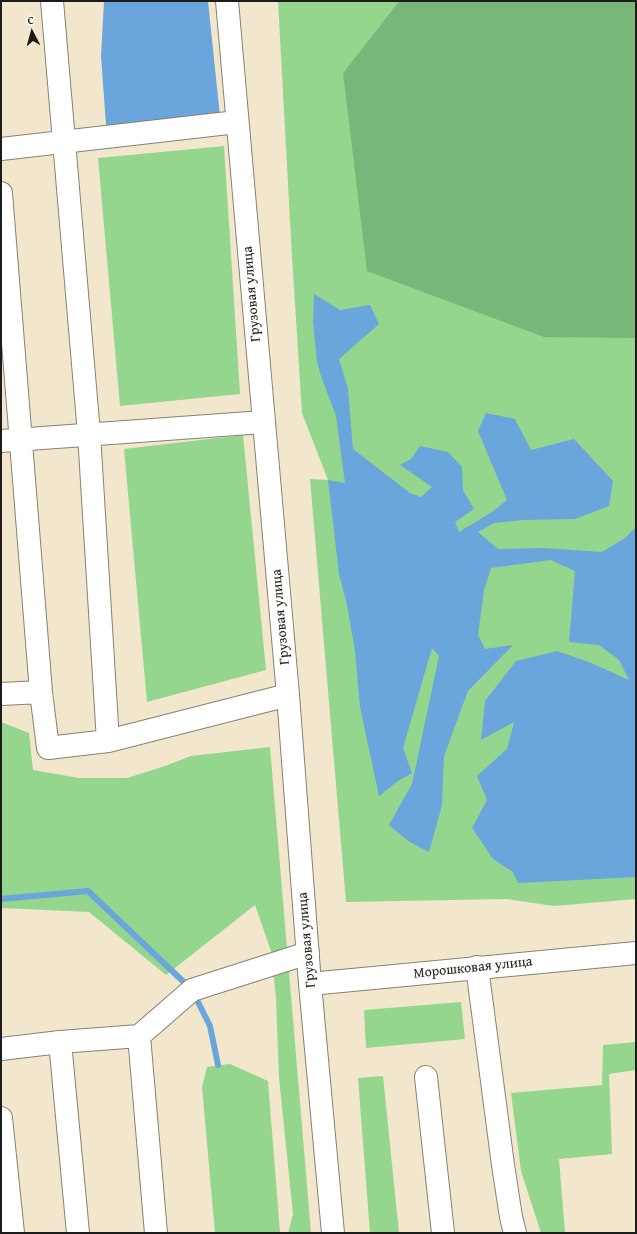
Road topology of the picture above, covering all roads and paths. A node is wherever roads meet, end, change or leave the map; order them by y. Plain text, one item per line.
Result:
1 (52, 1) edge
2 (227, 1) edge
3 (237, 122) junction
4 (64, 143) junction
5 (1, 150) edge
6 (1, 193) edge
7 (263, 422) junction
8 (90, 434) junction
9 (11, 440) edge
10 (41, 692) junction
11 (1, 694) edge
12 (288, 695) junction
13 (108, 741) junction
14 (308, 953) junction
15 (636, 953) edge
16 (477, 967) junction
17 (310, 984) junction
18 (139, 1036) junction
19 (60, 1042) junction
20 (1, 1049) edge
21 (426, 1077) dead end
22 (1, 1118) edge
23 (13, 1233) edge
24 (78, 1233) edge
25 (156, 1233) edge
26 (334, 1233) edge
27 (443, 1233) edge
28 (515, 1233) edge

1 - 4 main road
2 - 3 main road, Грузовая улица
3 - 4 main road
3 - 7 main road, Грузовая улица
4 - 5 main road
4 - 8 main road
6 - 9 main road
7 - 8 main road
7 - 12 main road, Грузовая улица
8 - 9 main road
8 - 13 main road
9 - 10 main road
10 - 11 main road
10 - 13 main road
12 - 13 main road
12 - 14 main road, Грузовая улица
14 - 17 main road, Грузовая улица
14 - 18 main road
15 - 16 main road, Морошковая улица
16 - 17 main road, Морошковая улица
16 - 28 main road
17 - 26 main road, Грузовая улица
18 - 19 main road
18 - 25 main road
19 - 20 main road
19 - 24 main road
21 - 27 main road
22 - 23 main road

